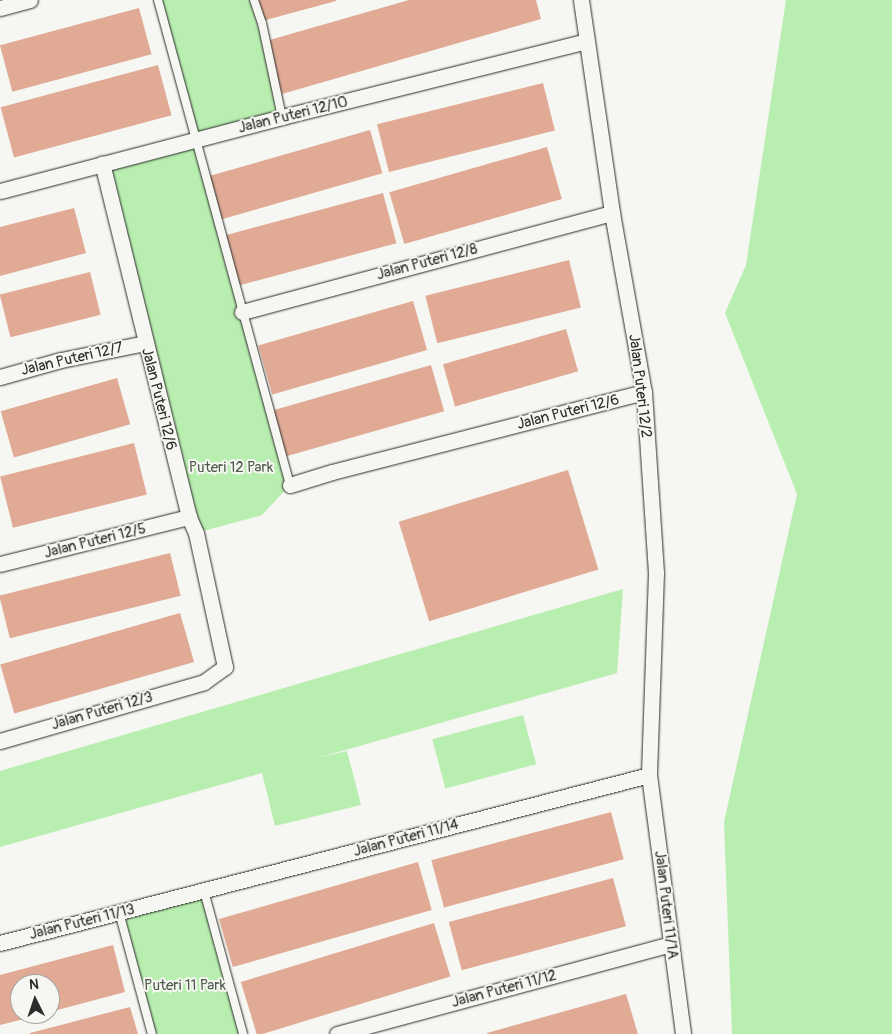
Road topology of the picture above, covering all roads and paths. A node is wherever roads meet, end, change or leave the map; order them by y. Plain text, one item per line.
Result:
1 (30, 0) edge
2 (158, 0) edge
3 (254, 0) edge
4 (581, 0) edge
5 (0, 8) edge
6 (586, 41) junction
7 (282, 117) junction
8 (197, 140) junction
9 (102, 164) junction
10 (0, 191) edge
11 (612, 214) junction
12 (242, 312) junction
13 (145, 343) junction
14 (0, 377) edge
15 (644, 392) junction
16 (290, 485) joint
17 (189, 518) junction
18 (0, 564) edge
19 (204, 682) joint
20 (0, 741) edge
21 (649, 775) junction
22 (204, 891) junction
23 (164, 901) joint
24 (119, 912) junction
25 (0, 943) edge
26 (671, 944) junction
27 (152, 1034) edge
28 (243, 1034) edge
29 (337, 1034) edge
30 (683, 1034) edge

1 - 5 street
2 - 8 lane
3 - 7 lane
4 - 6 street, Jalan Puteri 12/2
6 - 7 street, Jalan Puteri 12/10
6 - 11 street, Jalan Puteri 12/2
7 - 8 street, Jalan Puteri 12/10
8 - 9 street, Jalan Puteri 12/10
8 - 12 lane
9 - 10 street, Jalan Puteri 12/10
9 - 13 street, Jalan Puteri 12/6
11 - 12 street, Jalan Puteri 12/8
11 - 15 street, Jalan Puteri 12/2
12 - 16 lane
13 - 14 street, Jalan Puteri 12/7
13 - 17 street, Jalan Puteri 12/6
15 - 16 street, Jalan Puteri 12/6
15 - 21 street, Jalan Puteri 12/2
17 - 18 street, Jalan Puteri 12/5
17 - 19 street, Jalan Puteri 12/6
19 - 20 street, Jalan Puteri 12/3
21 - 22 street, Jalan Puteri 11/14
21 - 26 street, Jalan Puteri 11/1A
22 - 23 street, Jalan Puteri 11/14
22 - 28 lane
23 - 24 street, Jalan Puteri 11/13
24 - 25 street, Jalan Puteri 11/13
24 - 27 lane
26 - 29 street, Jalan Puteri 11/12
26 - 30 street, Jalan Puteri 11/1A

